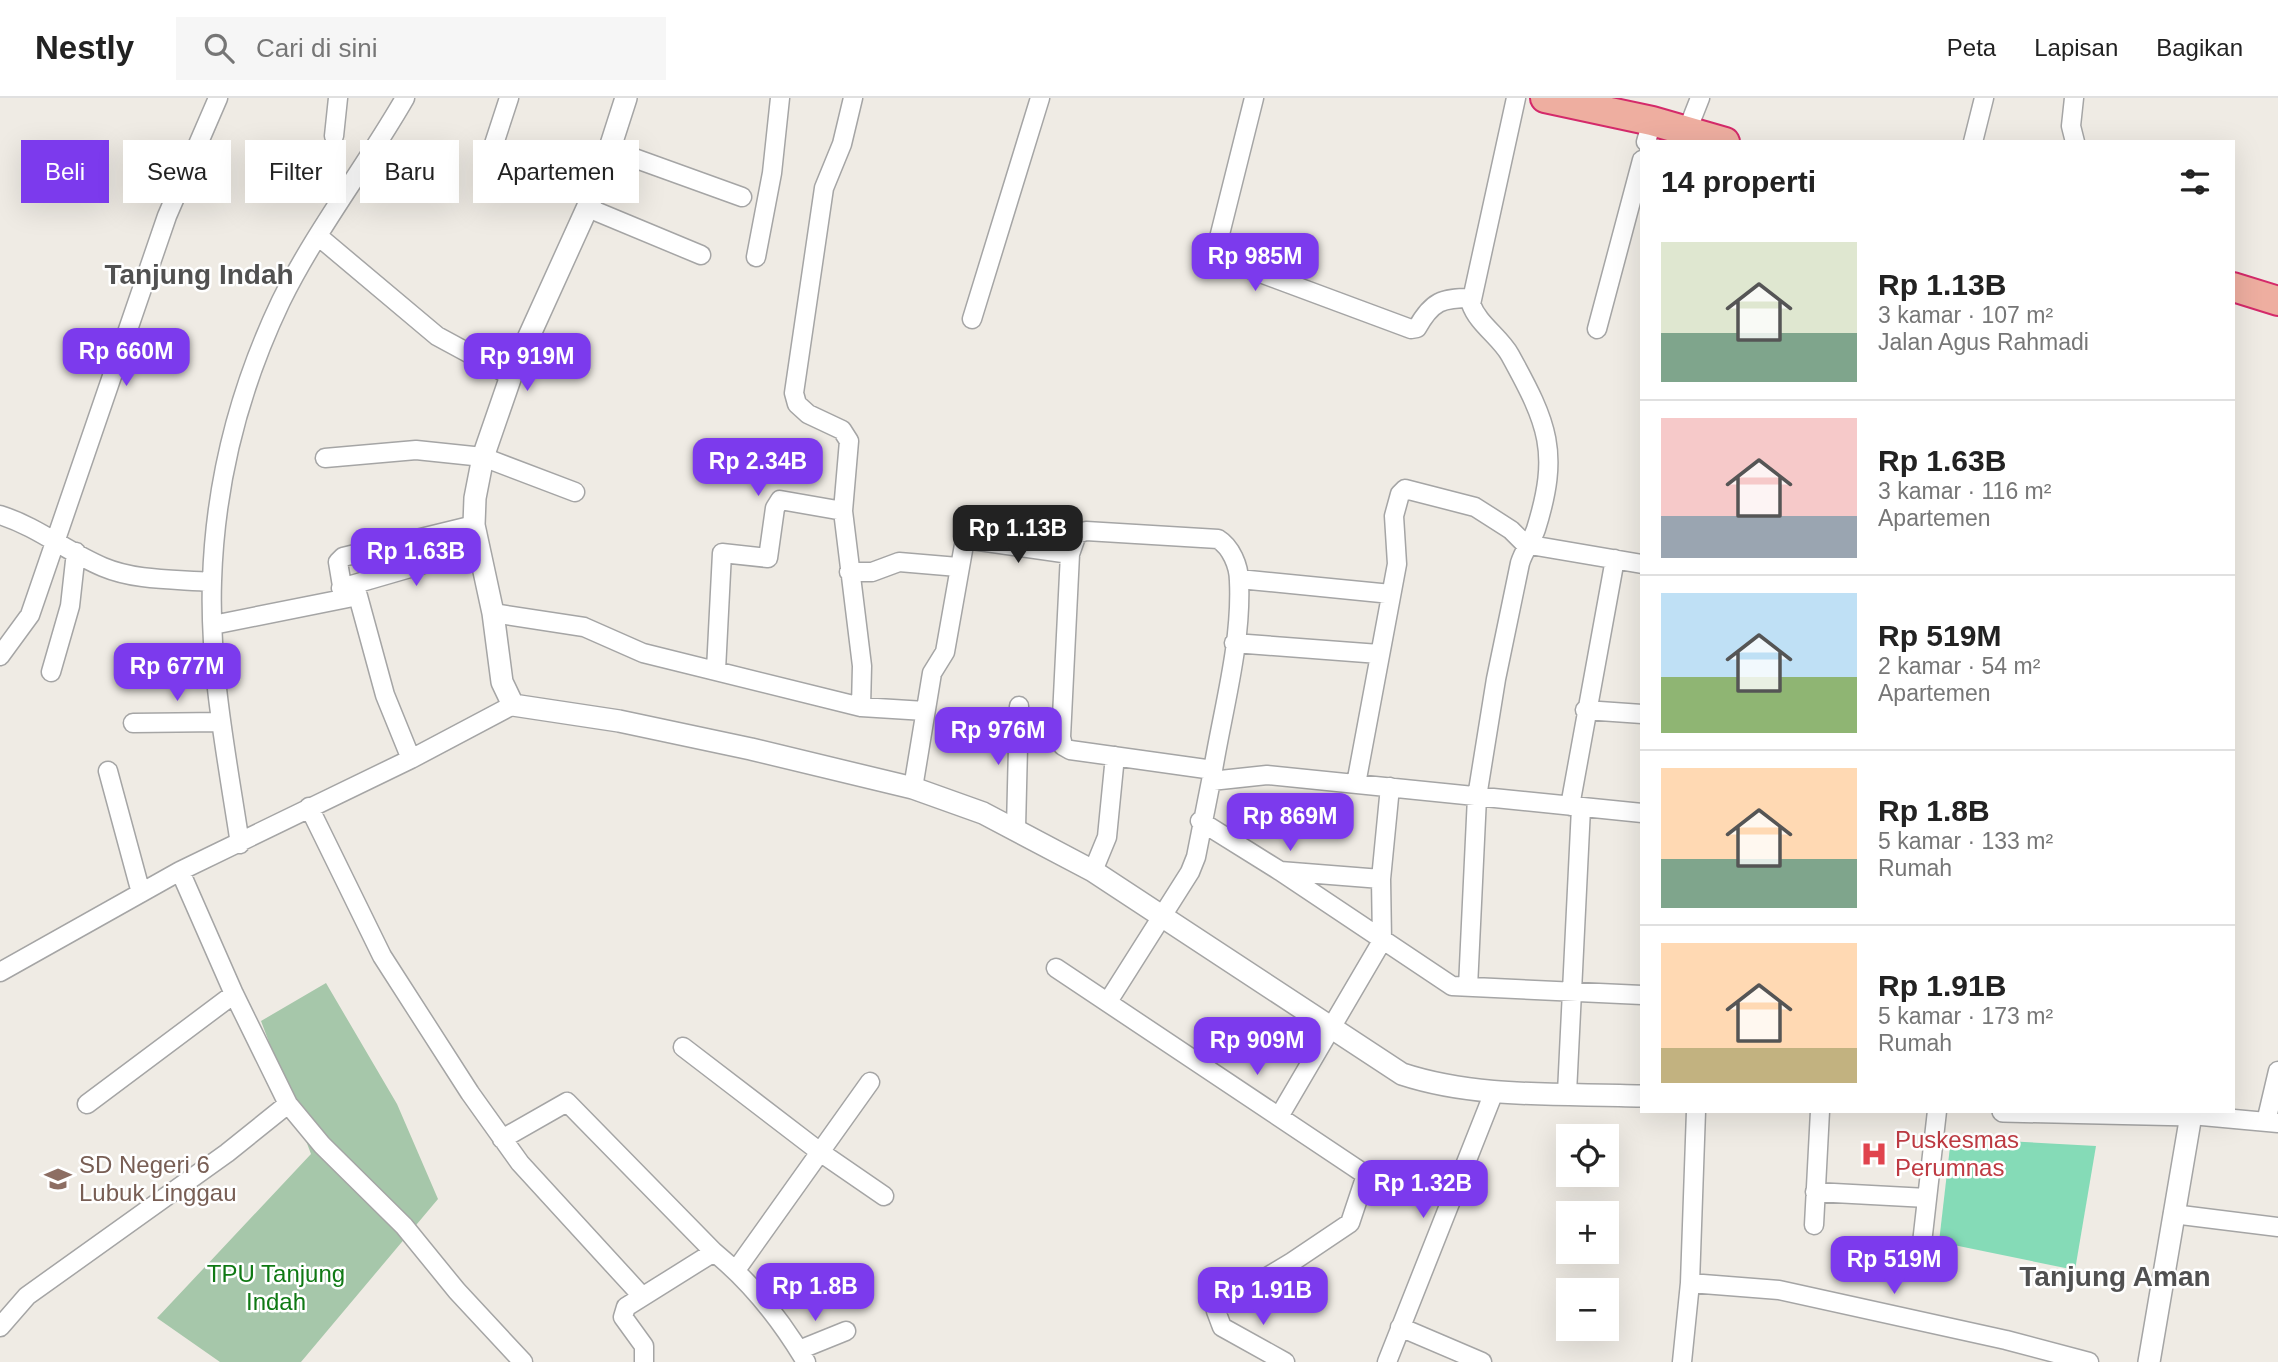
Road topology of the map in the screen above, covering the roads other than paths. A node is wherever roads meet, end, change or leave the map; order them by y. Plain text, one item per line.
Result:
1 (218, 98) edge
2 (338, 98) edge
3 (405, 98) edge
4 (509, 98) edge
5 (626, 98) edge
6 (780, 98) edge
7 (853, 98) edge
8 (1040, 98) edge
9 (1254, 98) edge
10 (1516, 98) edge
11 (1700, 98) edge
12 (1984, 98) edge
13 (2074, 98) edge
14 (1560, 99) edge
15 (1649, 131) edge
16 (1687, 131) junction
17 (334, 136) dead end
18 (495, 140) edge
19 (612, 140) edge
20 (1718, 140) edge
21 (1974, 140) edge
22 (2075, 140) edge
23 (639, 160) edge
24 (1640, 168) edge
25 (742, 197) dead end
26 (590, 203) edge
27 (588, 208) junction
28 (318, 236) junction
29 (701, 255) dead end
30 (756, 257) dead end
31 (2235, 288) edge
32 (1471, 299) junction
33 (2278, 301) edge
34 (972, 319) dead end
35 (1597, 329) dead end
36 (511, 376) junction
37 (483, 457) junction
38 (324, 458) dead end
39 (575, 492) dead end
40 (842, 511) junction
41 (0, 515) edge
42 (474, 525) junction
43 (53, 540) junction
44 (1525, 544) junction
45 (480, 548) junction
46 (76, 552) junction
47 (1070, 554) junction
48 (1615, 559) junction
49 (1640, 564) edge
50 (958, 566) junction
51 (849, 572) junction
52 (1239, 579) junction
53 (211, 582) junction
54 (343, 593) junction
55 (1391, 594) junction
56 (493, 613) junction
57 (213, 625) junction
58 (1234, 643) junction
59 (1379, 654) junction
60 (0, 656) edge
61 (716, 670) junction
62 (51, 672) dead end
63 (513, 705) junction
64 (1019, 706) dead end
65 (861, 707) junction
66 (1585, 710) junction
67 (925, 712) junction
68 (1640, 714) edge
69 (221, 722) junction
70 (133, 723) dead end
71 (1115, 756) junction
72 (411, 759) junction
73 (108, 771) dead end
74 (1212, 775) junction
75 (1356, 784) junction
76 (1390, 787) junction
77 (913, 788) junction
78 (1477, 797) junction
79 (309, 807) junction
80 (1576, 807) junction
81 (1640, 813) edge
82 (1200, 821) junction
83 (1016, 828) junction
84 (240, 844) junction
85 (180, 871) junction
86 (1093, 871) junction
87 (1280, 871) junction
88 (1381, 879) junction
89 (141, 892) junction
90 (1163, 917) junction
91 (1382, 941) junction
92 (1056, 968) dead end
93 (0, 972) edge
94 (1468, 987) junction
95 (1571, 992) junction
96 (234, 994) junction
97 (1640, 995) edge
98 (1109, 1000) junction
99 (1331, 1028) junction
100 (683, 1047) dead end
101 (2278, 1071) edge
102 (870, 1082) dead end
103 (1494, 1092) junction
104 (1567, 1093) junction
105 (1640, 1096) edge
106 (87, 1104) dead end
107 (288, 1104) junction
108 (1696, 1113) edge
109 (1820, 1113) edge
110 (1937, 1113) edge
111 (2046, 1113) edge
112 (2180, 1114) edge
113 (1280, 1115) junction
114 (2272, 1123) edge
115 (502, 1139) junction
116 (820, 1152) junction
117 (1366, 1175) junction
118 (1456, 1192) junction
119 (1815, 1192) junction
120 (884, 1196) dead end
121 (1927, 1198) junction
122 (2173, 1214) junction
123 (1814, 1224) dead end
124 (2278, 1227) edge
125 (1922, 1243) dead end
126 (715, 1252) junction
127 (736, 1270) junction
128 (1690, 1283) junction
129 (641, 1295) junction
130 (0, 1327) edge
131 (1400, 1327) junction
132 (846, 1331) dead end
133 (802, 1356) edge
134 (523, 1362) edge
135 (644, 1362) edge
136 (1285, 1362) edge
137 (1387, 1362) edge
138 (1482, 1362) edge
139 (1682, 1362) edge
140 (2089, 1362) edge
141 (2149, 1362) edge

1 - 43 street
2 - 17 street
3 - 28 street
4 - 18 street
5 - 19 street
6 - 30 street
7 - 40 street
8 - 34 street
9 - 32 street
10 - 32 street
11 - 16 street
12 - 21 street
13 - 22 street
14 - 15 highway
15 - 16 highway
16 - 20 highway
23 - 25 street
24 - 35 street
26 - 27 street
27 - 29 street
27 - 36 street
28 - 36 street
28 - 53 street
31 - 33 highway
32 - 44 street
36 - 37 street
37 - 38 street
37 - 39 street
37 - 42 street
40 - 51 street
40 - 61 street
41 - 43 street
42 - 45 street
42 - 54 street
43 - 46 street
43 - 60 street
44 - 48 street
44 - 55 street
44 - 78 street
45 - 54 street
45 - 56 street
46 - 53 street
46 - 62 street
47 - 50 street
47 - 52 street
47 - 71 street
48 - 49 street
48 - 66 street
50 - 51 street
50 - 67 street
51 - 65 street
52 - 55 street
52 - 58 street
53 - 57 street
54 - 57 street
54 - 72 street
55 - 59 street
56 - 61 street
56 - 63 street
57 - 69 street
58 - 59 street
58 - 74 street
59 - 75 street
61 - 65 street
63 - 72 street
63 - 77 street
64 - 83 street
65 - 67 street
66 - 68 street
66 - 80 street
67 - 77 street
69 - 70 street
69 - 84 street
71 - 74 street
71 - 86 street
72 - 79 street
73 - 89 street
74 - 75 street
74 - 82 street
75 - 76 street
76 - 78 street
76 - 88 street
77 - 83 street
78 - 80 street
78 - 94 street
79 - 84 street
79 - 115 street
80 - 81 street
80 - 95 street
82 - 87 street
82 - 90 street
83 - 86 street
84 - 85 street
85 - 89 street
85 - 96 street
86 - 90 street
87 - 88 street
87 - 91 street
88 - 91 street
89 - 93 street
90 - 98 street
90 - 99 street
91 - 94 street
91 - 99 street
92 - 98 street
94 - 95 street
95 - 97 street
95 - 104 street
96 - 106 street
96 - 107 street
98 - 113 street
99 - 103 street
99 - 113 street
100 - 116 street
101 - 114 street
102 - 116 street
103 - 104 street
103 - 118 street
104 - 105 street
107 - 130 street
107 - 134 street
108 - 128 street
109 - 119 street
110 - 121 street
111 - 112 street
112 - 114 street
112 - 122 street
113 - 117 street
115 - 126 street
115 - 129 street
116 - 120 street
116 - 127 street
117 - 118 street
117 - 136 street
118 - 131 street
119 - 121 street
119 - 123 street
121 - 125 street
122 - 124 street
122 - 141 street
126 - 127 street
126 - 129 street
127 - 133 street
128 - 139 street
128 - 140 street
129 - 135 street
131 - 137 street
131 - 138 street
132 - 133 street

